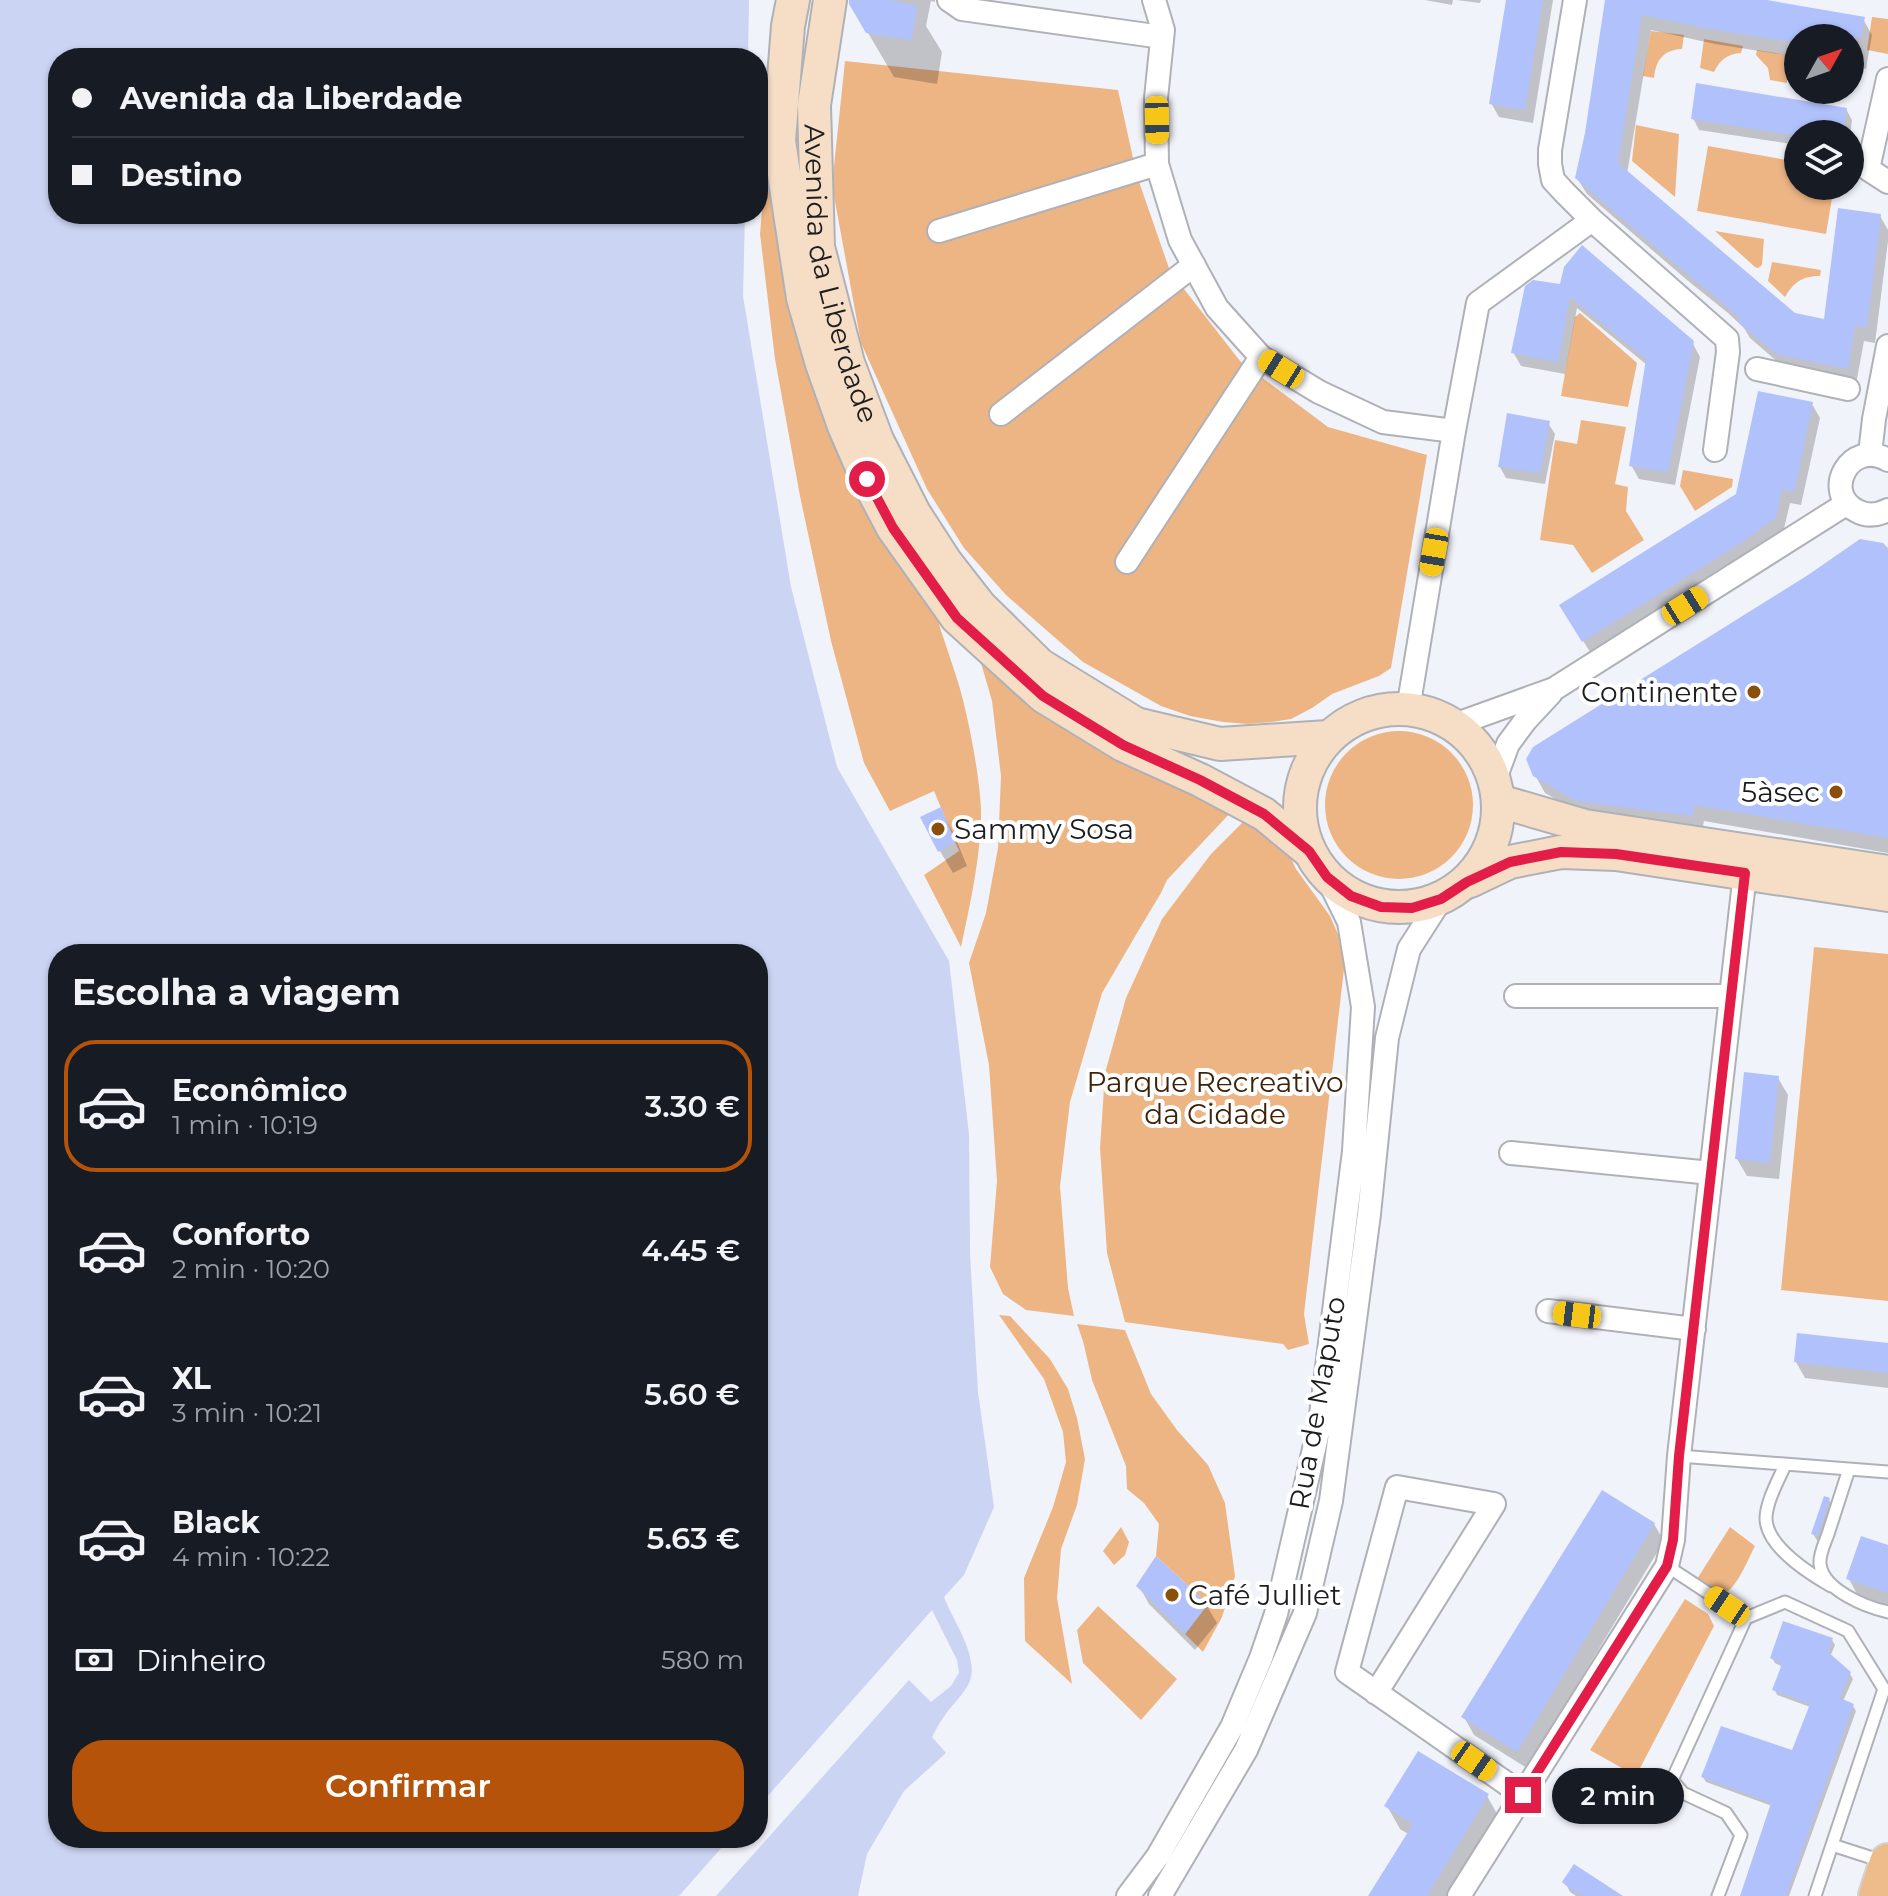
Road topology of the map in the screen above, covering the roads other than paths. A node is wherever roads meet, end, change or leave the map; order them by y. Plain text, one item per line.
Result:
1 (793, 0) edge
2 (830, 0) edge
3 (949, 0) edge
4 (1154, 0) edge
5 (1575, 0) edge
6 (1162, 37) junction
7 (1888, 79) edge
8 (1157, 164) junction
9 (1888, 182) edge
10 (1592, 220) junction
11 (939, 231) dead end
12 (1194, 265) junction
13 (1888, 346) edge
14 (1261, 357) junction
15 (1757, 369) dead end
16 (1848, 389) dead end
17 (1001, 414) dead end
18 (1454, 431) junction
19 (1715, 450) dead end
20 (1879, 457) edge
21 (1846, 504) junction
22 (1888, 510) edge
23 (1127, 562) dead end
24 (1554, 689) junction
25 (1408, 709) junction
26 (1454, 725) junction
27 (1328, 737) junction
28 (1497, 790) junction
29 (1318, 864) junction
30 (1888, 872) edge
31 (1745, 873) junction
32 (1454, 891) junction
33 (1888, 895) edge
34 (1516, 996) dead end
35 (1731, 996) junction
36 (1511, 1153) dead end
37 (1711, 1173) junction
38 (1548, 1311) dead end
39 (1694, 1329) junction
40 (1679, 1456) junction
41 (1785, 1465) junction
42 (1849, 1469) junction
43 (1888, 1472) edge
44 (1667, 1566) junction
45 (1842, 1593) junction
46 (1888, 1612) edge
47 (1746, 1618) junction
48 (1376, 1693) junction
49 (1523, 1795) junction
50 (1832, 1845) junction
51 (1158, 1856) junction
52 (1888, 1862) edge
53 (1128, 1896) edge
54 (1139, 1896) edge
55 (1160, 1896) edge
56 (1459, 1896) edge
57 (1718, 1896) edge
58 (1815, 1896) edge
59 (1877, 1896) edge

1 - 29 main road, Avenida da Liberdade
2 - 27 main road, Avenida da Liberdade
3 - 6 street
4 - 6 street
5 - 10 street
6 - 8 street
7 - 9 street
8 - 11 street
8 - 12 street
10 - 18 street
10 - 19 street
12 - 14 street
12 - 17 street
13 - 20 street
14 - 18 street
14 - 23 street
15 - 16 street
18 - 25 street
20 - 21 street
21 - 22 street
21 - 24 street
24 - 26 street
24 - 28 street
25 - 26 main road
25 - 27 main road
26 - 28 main road
27 - 29 main road
28 - 30 main road
28 - 32 main road
29 - 32 main road
29 - 51 street, Rua de Maputo
31 - 32 main road
31 - 33 main road
31 - 35 street
32 - 55 street, Rua de Maputo
34 - 35 street
35 - 37 street
36 - 37 street
37 - 39 street
38 - 39 street
39 - 40 street
40 - 41 lane
40 - 44 street
41 - 42 lane
41 - 45 lane
42 - 43 lane
42 - 45 lane
44 - 47 lane
44 - 49 street
45 - 46 lane
47 - 50 lane
47 - 57 lane
48 - 48 street
48 - 49 street
49 - 56 street
50 - 52 lane
50 - 58 lane
51 - 53 street, Rua de Maputo
51 - 54 street
52 - 59 main road

